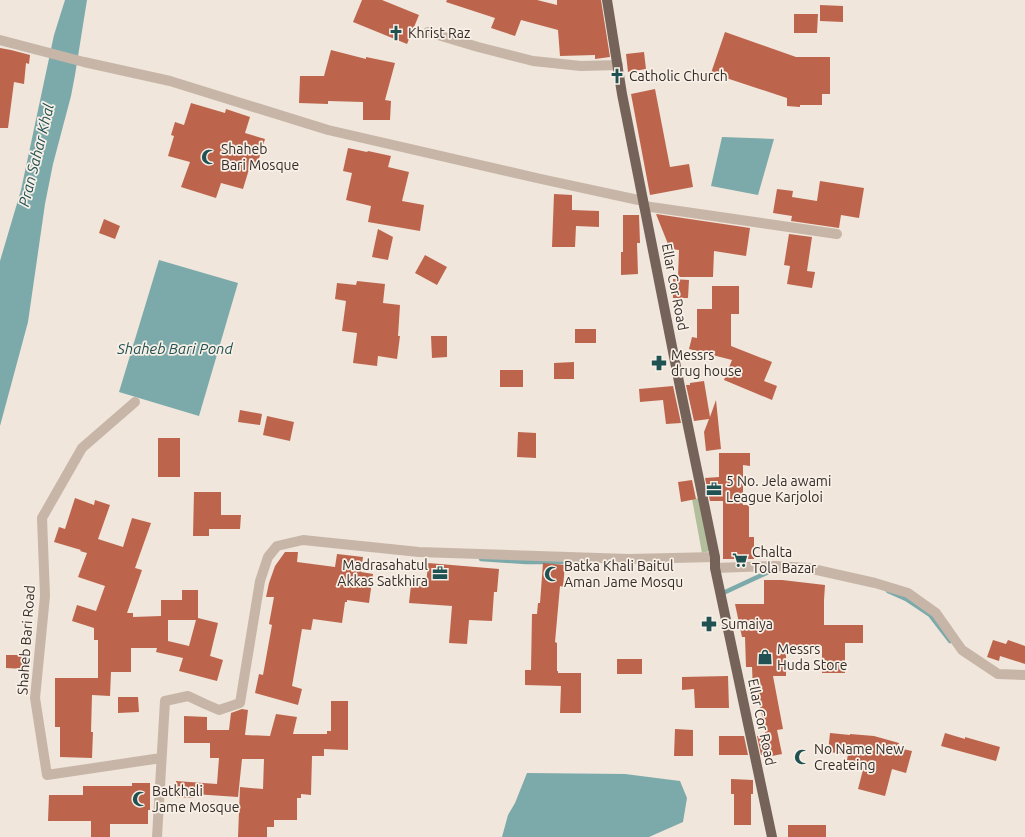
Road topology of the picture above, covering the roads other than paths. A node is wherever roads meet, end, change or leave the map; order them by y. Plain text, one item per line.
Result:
1 (607, 0) edge
2 (428, 32) dead end
3 (0, 40) edge
4 (618, 65) junction
5 (644, 203) junction
6 (837, 234) dead end
7 (135, 402) dead end
8 (716, 557) junction
9 (715, 568) junction
10 (1025, 675) edge
11 (161, 758) junction
12 (157, 837) edge
13 (772, 837) edge

1 - 4 main road, Ellar Cor Road
2 - 4 street
3 - 5 street
4 - 5 main road, Ellar Cor Road
5 - 6 street
5 - 8 main road, Ellar Cor Road
7 - 11 street, Shaheb Bari Road
8 - 9 main road, Ellar Cor Road
8 - 11 street
9 - 10 street
9 - 13 main road, Ellar Cor Road
11 - 12 street

